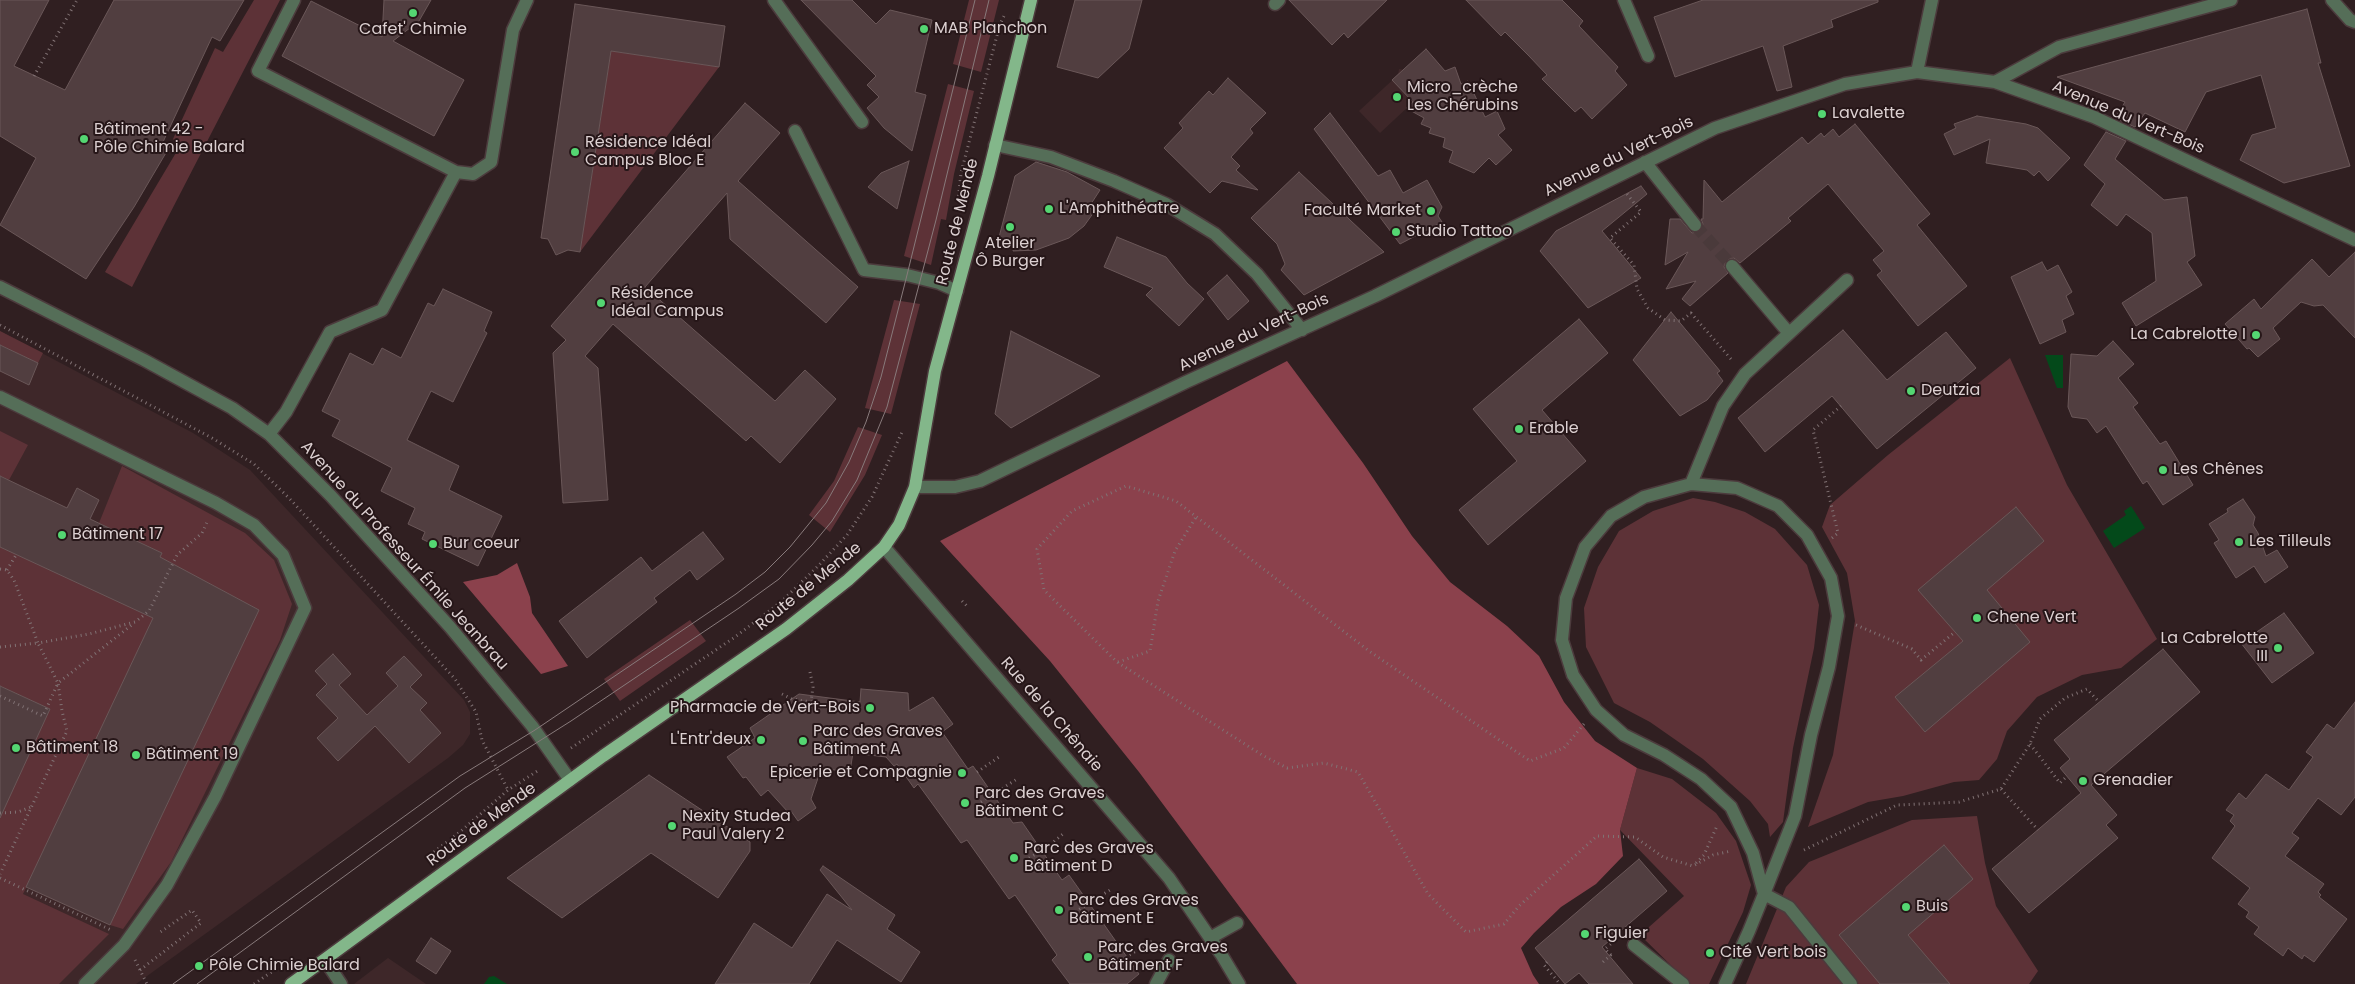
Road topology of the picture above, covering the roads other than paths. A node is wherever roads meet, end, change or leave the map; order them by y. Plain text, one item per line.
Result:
1 (294, 0) edge
2 (527, 0) edge
3 (774, 0) edge
4 (1031, 0) edge
5 (1624, 0) edge
6 (1932, 0) edge
7 (2231, 0) edge
8 (2332, 0) edge
9 (2355, 22) edge
10 (1648, 56) dead end
11 (1917, 72) junction
12 (1995, 82) junction
13 (862, 122) dead end
14 (795, 131) dead end
15 (994, 145) junction
16 (1645, 162) junction
17 (456, 172) junction
18 (1695, 225) tunnel mouth
19 (2355, 240) edge
20 (1732, 266) tunnel mouth
21 (1847, 280) dead end
22 (0, 287) edge
23 (958, 290) junction
24 (1302, 330) junction
25 (1788, 332) junction
26 (0, 397) edge
27 (269, 434) junction
28 (1691, 484) junction
29 (915, 487) junction
30 (884, 547) junction
31 (570, 780) junction
32 (1764, 894) junction
33 (1237, 923) dead end
34 (1210, 938) junction
35 (1634, 945) dead end
36 (324, 960) junction
37 (1169, 960) dead end
38 (85, 984) edge
39 (291, 984) edge
40 (341, 984) edge
41 (1156, 984) edge
42 (1238, 984) edge
43 (1683, 984) edge
44 (1725, 984) edge
45 (1851, 984) edge

1 - 17 street
2 - 17 street
3 - 13 street
4 - 15 main road, Route de Mende
5 - 10 street
6 - 11 street
7 - 12 street
8 - 9 street
11 - 12 street, Avenue du Vert-Bois
11 - 16 street, Avenue du Vert-Bois
12 - 19 street, Avenue du Vert-Bois
14 - 23 street
15 - 23 main road, Route de Mende
15 - 24 street
16 - 18 street
16 - 24 street, Avenue du Vert-Bois
17 - 27 street
20 - 25 street
21 - 25 street
22 - 27 street, Avenue du Professeur Émile Jeanbrau
23 - 29 main road, Route de Mende
24 - 29 street, Avenue du Vert-Bois
25 - 28 street
26 - 38 street
27 - 31 street, Avenue du Professeur Émile Jeanbrau
28 - 32 street
28 - 32 street
29 - 30 main road, Route de Mende
30 - 31 main road, Route de Mende
30 - 34 street, Rue de la Chênaie
31 - 36 main road, Route de Mende
32 - 44 street
32 - 45 street
33 - 34 street
34 - 42 street, Rue de la Chênaie
35 - 43 street
36 - 39 main road, Route de Mende
36 - 40 street
37 - 41 street

